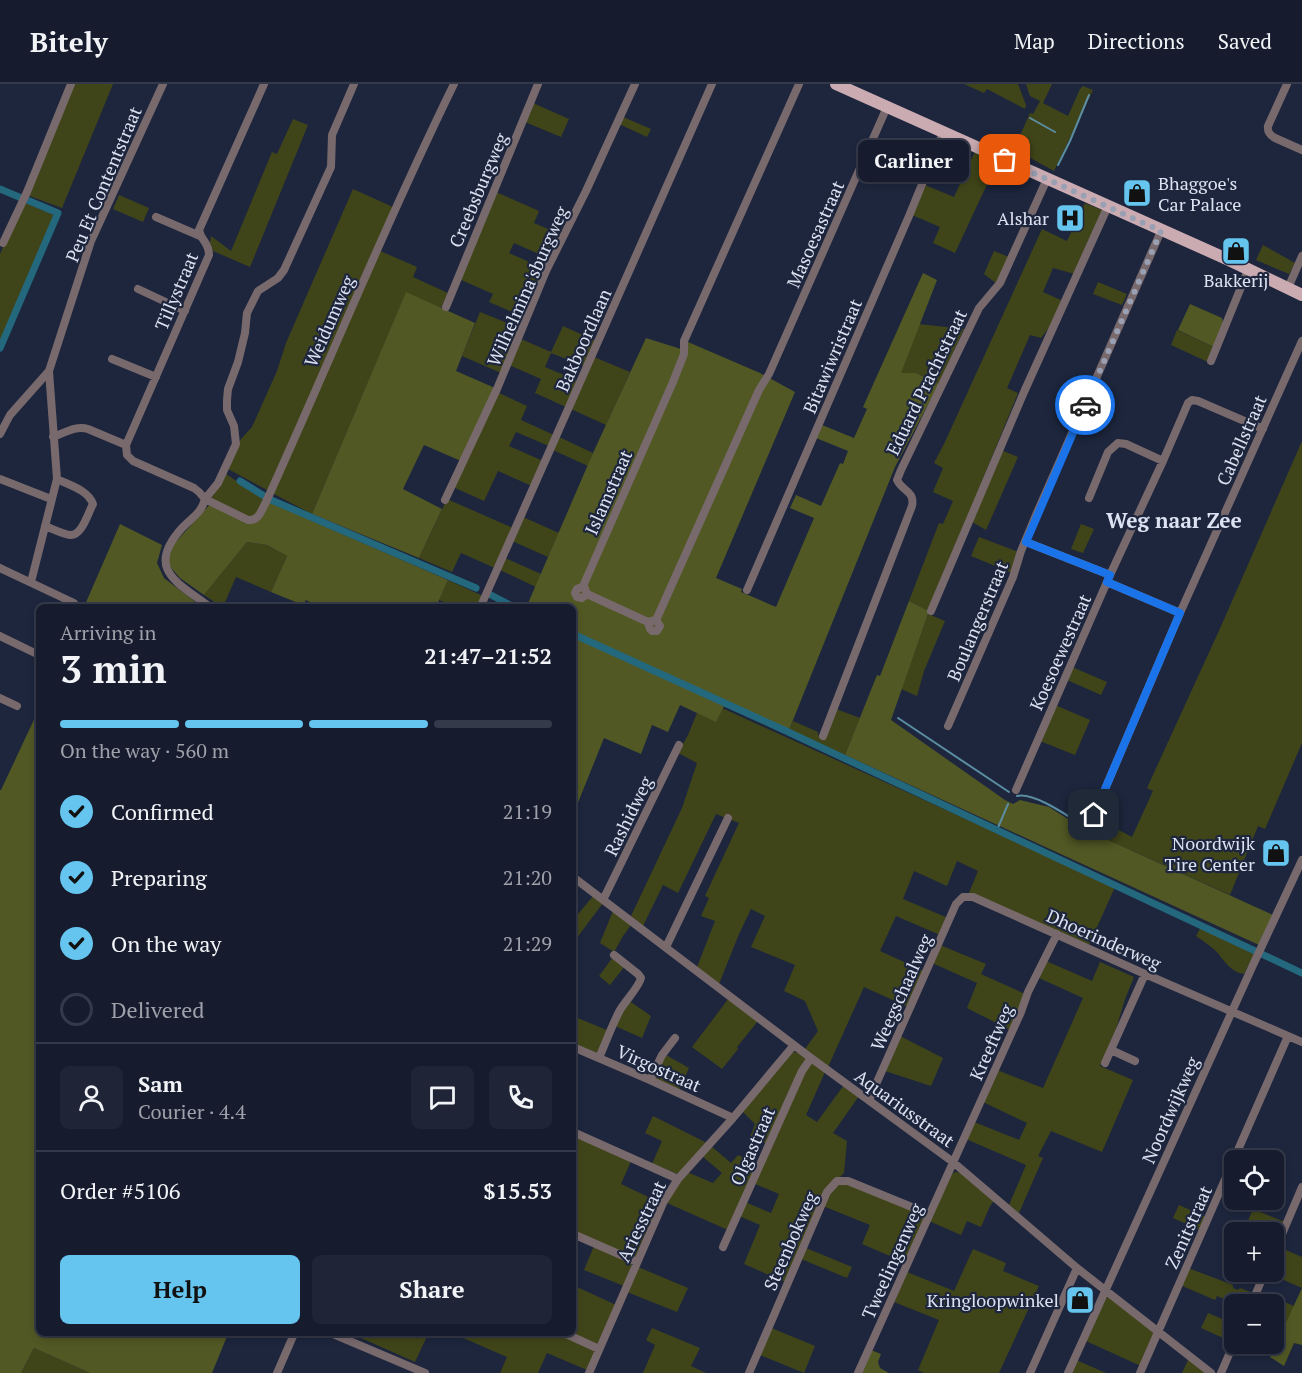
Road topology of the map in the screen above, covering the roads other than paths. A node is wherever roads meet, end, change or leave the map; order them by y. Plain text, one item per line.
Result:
1 (71, 84) edge
2 (163, 84) edge
3 (264, 84) edge
4 (354, 84) edge
5 (454, 84) edge
6 (538, 84) edge
7 (635, 84) edge
8 (712, 84) edge
9 (799, 84) edge
10 (836, 84) edge
11 (1287, 84) edge
12 (887, 107) junction
13 (944, 133) junction
14 (1302, 150) edge
15 (1047, 179) junction
16 (1108, 206) junction
17 (156, 217) dead end
18 (1161, 231) junction
19 (200, 236) junction
20 (3, 243) dead end
21 (1302, 256) edge
22 (1248, 270) junction
23 (1288, 288) junction
24 (138, 289) dead end
25 (1302, 296) edge
26 (446, 307) dead end
27 (185, 311) junction
28 (1302, 341) edge
29 (112, 359) dead end
30 (1211, 361) dead end
31 (49, 371) junction
32 (770, 374) joint
33 (156, 377) junction
34 (1263, 429) junction
35 (0, 434) edge
36 (53, 437) junction
37 (126, 445) junction
38 (1163, 461) junction
39 (0, 479) edge
40 (57, 479) junction
41 (1089, 498) dead end
42 (51, 499) junction
43 (205, 499) junction
44 (445, 500) dead end
45 (45, 526) junction
46 (1026, 542) junction
47 (0, 568) edge
48 (1109, 578) junction
49 (31, 582) junction
50 (747, 590) dead end
51 (74, 603) dead end
52 (206, 604) edge
53 (482, 604) edge
54 (931, 611) dead end
55 (1180, 613) junction
56 (0, 636) edge
57 (36, 654) edge
58 (0, 699) edge
59 (17, 706) dead end
60 (948, 726) dead end
61 (823, 736) dead end
62 (679, 745) dead end
63 (1016, 790) dead end
64 (1094, 815) dead end
65 (728, 818) dead end
66 (1302, 860) edge
67 (576, 879) edge
68 (963, 897) joint
69 (603, 900) junction
70 (1057, 934) junction
71 (666, 947) junction
72 (614, 955) dead end
73 (1145, 974) junction
74 (1231, 1012) junction
75 (1288, 1036) junction
76 (675, 1038) dead end
77 (1302, 1042) edge
78 (794, 1045) junction
79 (576, 1048) edge
80 (1111, 1050) junction
81 (599, 1058) junction
82 (811, 1058) junction
83 (1135, 1061) dead end
84 (1105, 1063) dead end
85 (650, 1080) junction
86 (869, 1101) junction
87 (733, 1118) junction
88 (576, 1133) edge
89 (953, 1162) junction
90 (678, 1179) junction
91 (1302, 1187) edge
92 (929, 1214) junction
93 (1284, 1229) edge
94 (576, 1235) edge
95 (723, 1247) dead end
96 (637, 1262) junction
97 (1077, 1269) junction
98 (1105, 1290) junction
99 (1158, 1332) junction
100 (293, 1336) edge
101 (338, 1336) edge
102 (570, 1336) edge
103 (599, 1349) junction
104 (1229, 1354) edge
105 (277, 1373) edge
106 (425, 1373) edge
107 (589, 1373) edge
108 (749, 1373) edge
109 (858, 1373) edge
110 (1030, 1373) edge
111 (1068, 1373) edge
112 (1140, 1373) edge
113 (1211, 1373) edge
114 (1221, 1373) edge

1 - 20 street
2 - 31 street, Peu Et Contentstraat
3 - 19 street, Tillystraat
4 - 43 street
5 - 43 street, Weidumweg
6 - 26 street, Creebsburgweg
7 - 44 street, Wilhelmina'sburgweg
8 - 53 street, Bakboordlaan
9 - 32 street, Islamstraat
10 - 12 main road
11 - 14 street
12 - 13 main road
12 - 32 street, Masoesastraat
13 - 15 main road
13 - 50 street, Bitawiwristraat
15 - 16 main road
15 - 61 street, Eduard Prachtstraat
16 - 18 main road
16 - 54 street
17 - 19 street
18 - 22 main road
18 - 46 street, Boulangerstraat
19 - 27 street, Tillystraat
21 - 23 street
22 - 23 main road
22 - 30 street
23 - 25 main road
24 - 27 street
27 - 33 street, Tillystraat
28 - 34 street, Cabellstraat
29 - 33 street
31 - 35 street
31 - 36 street, Peu Et Contentstraat
33 - 37 street, Tillystraat
34 - 38 street, Koesoewestraat
34 - 55 street, Cabellstraat
36 - 37 street
36 - 40 street, Peu Et Contentstraat
37 - 43 street
38 - 41 street
38 - 48 street, Koesoewestraat
39 - 42 street
40 - 42 street
40 - 45 street
42 - 45 street
43 - 52 street
45 - 49 street
46 - 48 street
46 - 60 street, Boulangerstraat
47 - 49 street
48 - 55 street
48 - 63 street, Koesoewestraat
49 - 51 street
55 - 64 street, Cabellstraat
56 - 57 street
58 - 59 street
62 - 69 street, Rashidweg
65 - 71 street
66 - 74 street, Noordwijkweg
67 - 69 street, Aquariusstraat
68 - 70 street, Dhoerinderweg
68 - 86 street, Weegschaalweg
69 - 71 street, Aquariusstraat
70 - 73 street, Dhoerinderweg
70 - 89 street, Kreeftweg
71 - 78 street, Aquariusstraat
72 - 81 street
73 - 74 street, Dhoerinderweg
73 - 80 street
74 - 75 street, Dhoerinderweg
74 - 98 street, Noordwijkweg
75 - 77 street, Dhoerinderweg
75 - 99 street, Zenitstraat
76 - 85 street
78 - 82 street, Aquariusstraat
78 - 87 street, Ariesstraat
79 - 81 street, Virgostraat
80 - 83 street
80 - 84 street
81 - 85 street, Virgostraat
82 - 86 street, Aquariusstraat
82 - 95 street, Olgastraat
85 - 87 street, Virgostraat
86 - 89 street, Aquariusstraat
87 - 90 street, Ariesstraat
88 - 90 street
89 - 92 street, Tweelingenweg
89 - 97 street, Aquariusstraat
90 - 96 street, Ariesstraat
91 - 93 street
92 - 108 street, Steenbokweg
92 - 109 street, Tweelingenweg
94 - 96 street
96 - 103 street, Ariesstraat
97 - 98 street, Aquariusstraat
97 - 110 street
98 - 99 street, Aquariusstraat
98 - 111 street, Noordwijkweg
99 - 112 street, Zenitstraat
99 - 113 street, Aquariusstraat
100 - 105 street
101 - 106 street
102 - 103 street
103 - 107 street, Ariesstraat
104 - 114 street

